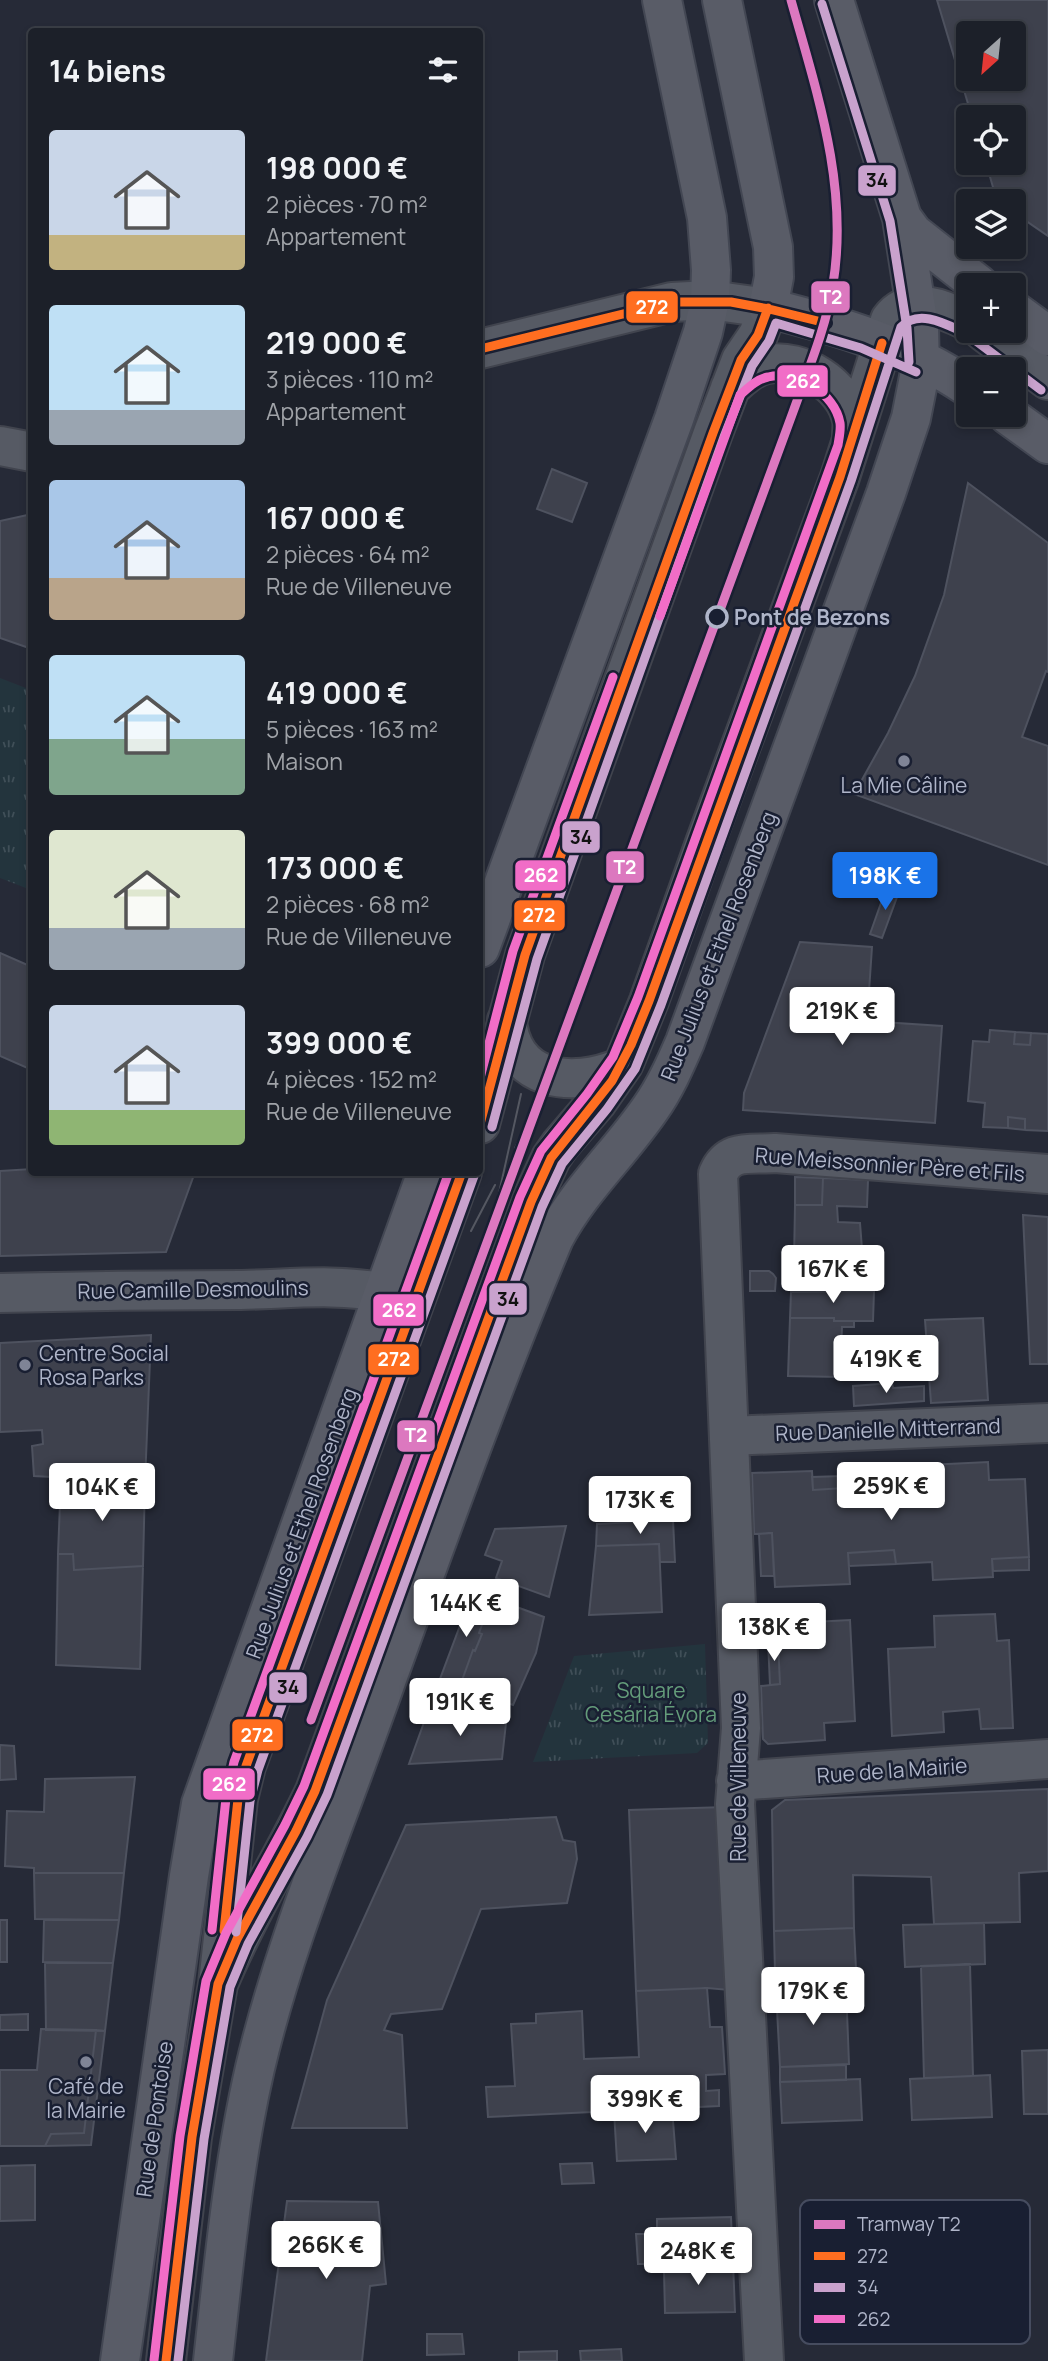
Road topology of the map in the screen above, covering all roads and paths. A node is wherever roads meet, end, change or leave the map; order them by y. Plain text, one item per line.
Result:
1 (662, 0) edge
2 (722, 0) edge
3 (834, 0) edge
4 (902, 218) junction
5 (964, 273) edge
6 (710, 300) junction
7 (916, 305) junction
8 (768, 309) junction
9 (956, 315) edge
10 (1026, 320) edge
11 (1048, 336) edge
12 (883, 343) junction
13 (999, 343) edge
14 (483, 348) edge
15 (921, 361) junction
16 (956, 380) edge
17 (1048, 380) edge
18 (730, 388) junction
19 (1025, 427) edge
20 (852, 436) junction
21 (1048, 444) edge
22 (0, 446) edge
23 (28, 451) edge
24 (483, 940) edge
25 (507, 1020) junction
26 (620, 1068) junction
27 (483, 1112) edge
28 (733, 1156) joint
29 (1048, 1174) edge
30 (426, 1176) edge
31 (461, 1176) edge
32 (0, 1293) edge
33 (385, 1293) junction
34 (1048, 1423) edge
35 (729, 1436) junction
36 (1048, 1759) edge
37 (736, 1782) junction
38 (189, 1876) joint
39 (218, 1984) junction
40 (120, 2361) edge
41 (166, 2361) edge
42 (213, 2361) edge
43 (765, 2361) edge

1 - 6 main road
2 - 8 main road
3 - 4 main road, Rue Julius et Ethel Rosenberg
4 - 5 main road
4 - 7 main road, Rue Julius et Ethel Rosenberg
6 - 8 street
6 - 14 street
6 - 24 main road
7 - 9 street
7 - 12 street
7 - 15 main road, Rue Julius et Ethel Rosenberg
8 - 12 main road
8 - 18 street
10 - 11 main road
12 - 15 main road
12 - 20 street
13 - 17 street
15 - 16 main road
15 - 42 main road, Rue Julius et Ethel Rosenberg
18 - 20 street
18 - 25 street
19 - 21 main road
20 - 26 street
22 - 23 street
25 - 26 street
25 - 27 street
26 - 39 street
28 - 29 street, Rue Meissonnier Père et Fils
28 - 35 street, Rue de Villeneuve
30 - 33 main road, Rue Julius et Ethel Rosenberg
31 - 39 street
32 - 33 street, Rue Camille Desmoulins
33 - 38 main road, Rue Julius et Ethel Rosenberg
34 - 35 street, Rue Danielle Mitterrand
35 - 37 street, Rue de Villeneuve
36 - 37 street, Rue de la Mairie
37 - 43 street, Rue de Villeneuve
38 - 40 main road, Rue de Pontoise
39 - 41 street

